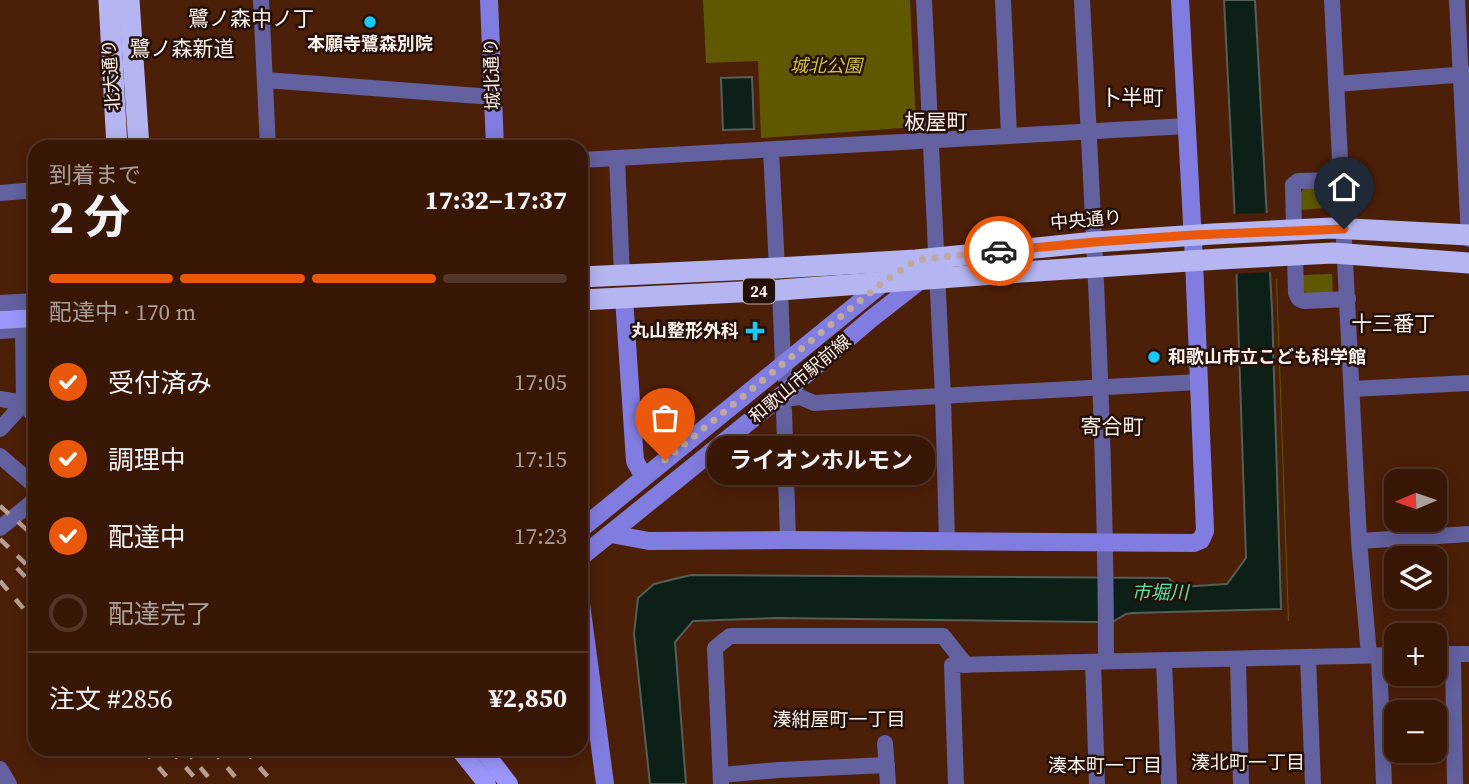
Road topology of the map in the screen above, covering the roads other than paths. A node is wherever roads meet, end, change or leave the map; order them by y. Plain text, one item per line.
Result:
1 (109, 0) edge
2 (129, 0) edge
3 (261, 0) edge
4 (489, 0) edge
5 (924, 0) edge
6 (1003, 0) edge
7 (1082, 0) edge
8 (1180, 0) edge
9 (1332, 0) edge
10 (1457, 0) edge
11 (1465, 75) edge
12 (265, 80) junction
13 (1336, 84) junction
14 (493, 97) junction
15 (1187, 126) junction
16 (1088, 132) junction
17 (1009, 136) junction
18 (117, 140) edge
19 (139, 140) edge
20 (268, 140) edge
21 (495, 140) edge
22 (930, 140) junction
23 (771, 150) junction
24 (617, 158) junction
25 (588, 160) edge
26 (1341, 180) junction
27 (28, 191) edge
28 (0, 193) edge
29 (1344, 229) junction
30 (1286, 230) junction
31 (1203, 235) junction
32 (1469, 237) edge
33 (1095, 242) junction
34 (1346, 255) junction
35 (1287, 256) junction
36 (1204, 260) junction
37 (1469, 263) edge
38 (1096, 267) junction
39 (776, 268) junction
40 (928, 269) junction
41 (622, 276) junction
42 (588, 277) edge
43 (883, 282) junction
44 (780, 290) junction
45 (624, 298) junction
46 (1348, 299) junction
47 (588, 300) edge
48 (28, 301) edge
49 (0, 303) edge
50 (0, 320) edge
51 (28, 325) edge
52 (28, 326) edge
53 (0, 331) edge
54 (783, 364) junction
55 (1198, 382) junction
56 (1469, 383) edge
57 (1101, 387) junction
58 (1352, 390) junction
59 (782, 395) junction
60 (943, 397) junction
61 (0, 398) edge
62 (28, 402) edge
63 (28, 403) edge
64 (0, 429) edge
65 (0, 456) edge
66 (645, 477) junction
67 (28, 480) edge
68 (28, 506) edge
69 (588, 523) edge
70 (0, 528) edge
71 (611, 534) junction
72 (1469, 534) edge
73 (788, 540) junction
74 (947, 541) junction
75 (1359, 541) junction
76 (1106, 551) junction
77 (588, 552) edge
78 (588, 654) edge
79 (1461, 654) edge
80 (1374, 655) junction
81 (1384, 655) edge
82 (1308, 658) junction
83 (1238, 659) junction
84 (1164, 660) junction
85 (1099, 661) junction
86 (966, 665) junction
87 (885, 743) dead end
88 (465, 756) edge
89 (487, 756) edge
90 (887, 765) junction
91 (833, 767) junction
92 (0, 769) edge
93 (779, 777) edge
94 (721, 780) edge
95 (9, 784) edge
96 (488, 784) edge
97 (509, 784) edge
98 (606, 784) edge
99 (835, 784) edge
100 (888, 784) edge
101 (956, 784) edge
102 (1097, 784) edge
103 (1169, 784) edge
104 (1241, 784) edge
105 (1312, 784) edge
106 (1384, 784) edge
107 (1455, 784) edge

1 - 18 highway, 北大通り
2 - 19 highway, 北大通り
3 - 12 street
4 - 14 street, 城北通り
5 - 22 street
6 - 17 street
7 - 16 street
8 - 15 street
9 - 13 street
10 - 11 street
11 - 13 street
11 - 32 street
12 - 14 street
12 - 20 street
13 - 26 street
14 - 21 street, 城北通り
15 - 16 street
15 - 31 street
16 - 17 street
16 - 33 street
17 - 22 street
22 - 23 street
22 - 40 street
23 - 24 street
23 - 39 street
24 - 25 street
24 - 41 street
26 - 29 street
26 - 30 street
27 - 28 street
29 - 30 highway, 中央通り / 24
29 - 32 highway, 中央通り / 24
29 - 34 street
30 - 31 highway, 中央通り / 24
31 - 33 highway, 中央通り / 24
31 - 36 street
33 - 38 street
33 - 40 highway, 中央通り / 24
34 - 35 highway, 中央通り / 24
34 - 37 highway, 中央通り / 24
34 - 46 street
35 - 36 highway, 中央通り / 24
35 - 46 street
36 - 38 highway, 中央通り / 24
36 - 55 street
38 - 40 highway, 中央通り / 24
38 - 57 street
39 - 40 highway, 中央通り / 24
39 - 41 highway, 中央通り / 24
40 - 43 highway, 中央通り / 24
40 - 59 street, 和歌山市駅前線
40 - 60 street
41 - 42 highway, 中央通り / 24
43 - 44 highway, 中央通り / 24
43 - 54 street, 和歌山市駅前線
44 - 45 highway, 中央通り / 24
44 - 54 street
45 - 47 highway, 中央通り / 24
45 - 66 street
46 - 58 street
48 - 49 street
50 - 51 main road
52 - 53 street
54 - 59 street
54 - 66 street, 和歌山市駅前線
55 - 57 street
55 - 76 street
56 - 58 street
57 - 60 street
57 - 76 street
58 - 75 street
59 - 60 street
59 - 71 street, 和歌山市駅前線
59 - 73 street
60 - 74 street
61 - 62 street
63 - 64 street
65 - 67 street
66 - 69 street, 和歌山市駅前線
68 - 70 street
71 - 73 street
71 - 77 street, 和歌山市駅前線
72 - 75 street
73 - 74 street
74 - 76 street
75 - 80 street
76 - 85 street
78 - 98 street
79 - 107 street
80 - 81 street
80 - 82 street
80 - 106 street
82 - 83 street
82 - 105 street
83 - 84 street
83 - 104 street
84 - 85 street
84 - 103 street
85 - 86 street
85 - 102 street
86 - 94 street
86 - 101 street
87 - 90 street
88 - 96 main road
89 - 97 main road
90 - 91 street
90 - 100 street
91 - 93 street
91 - 99 street
92 - 95 street
93 - 94 street

